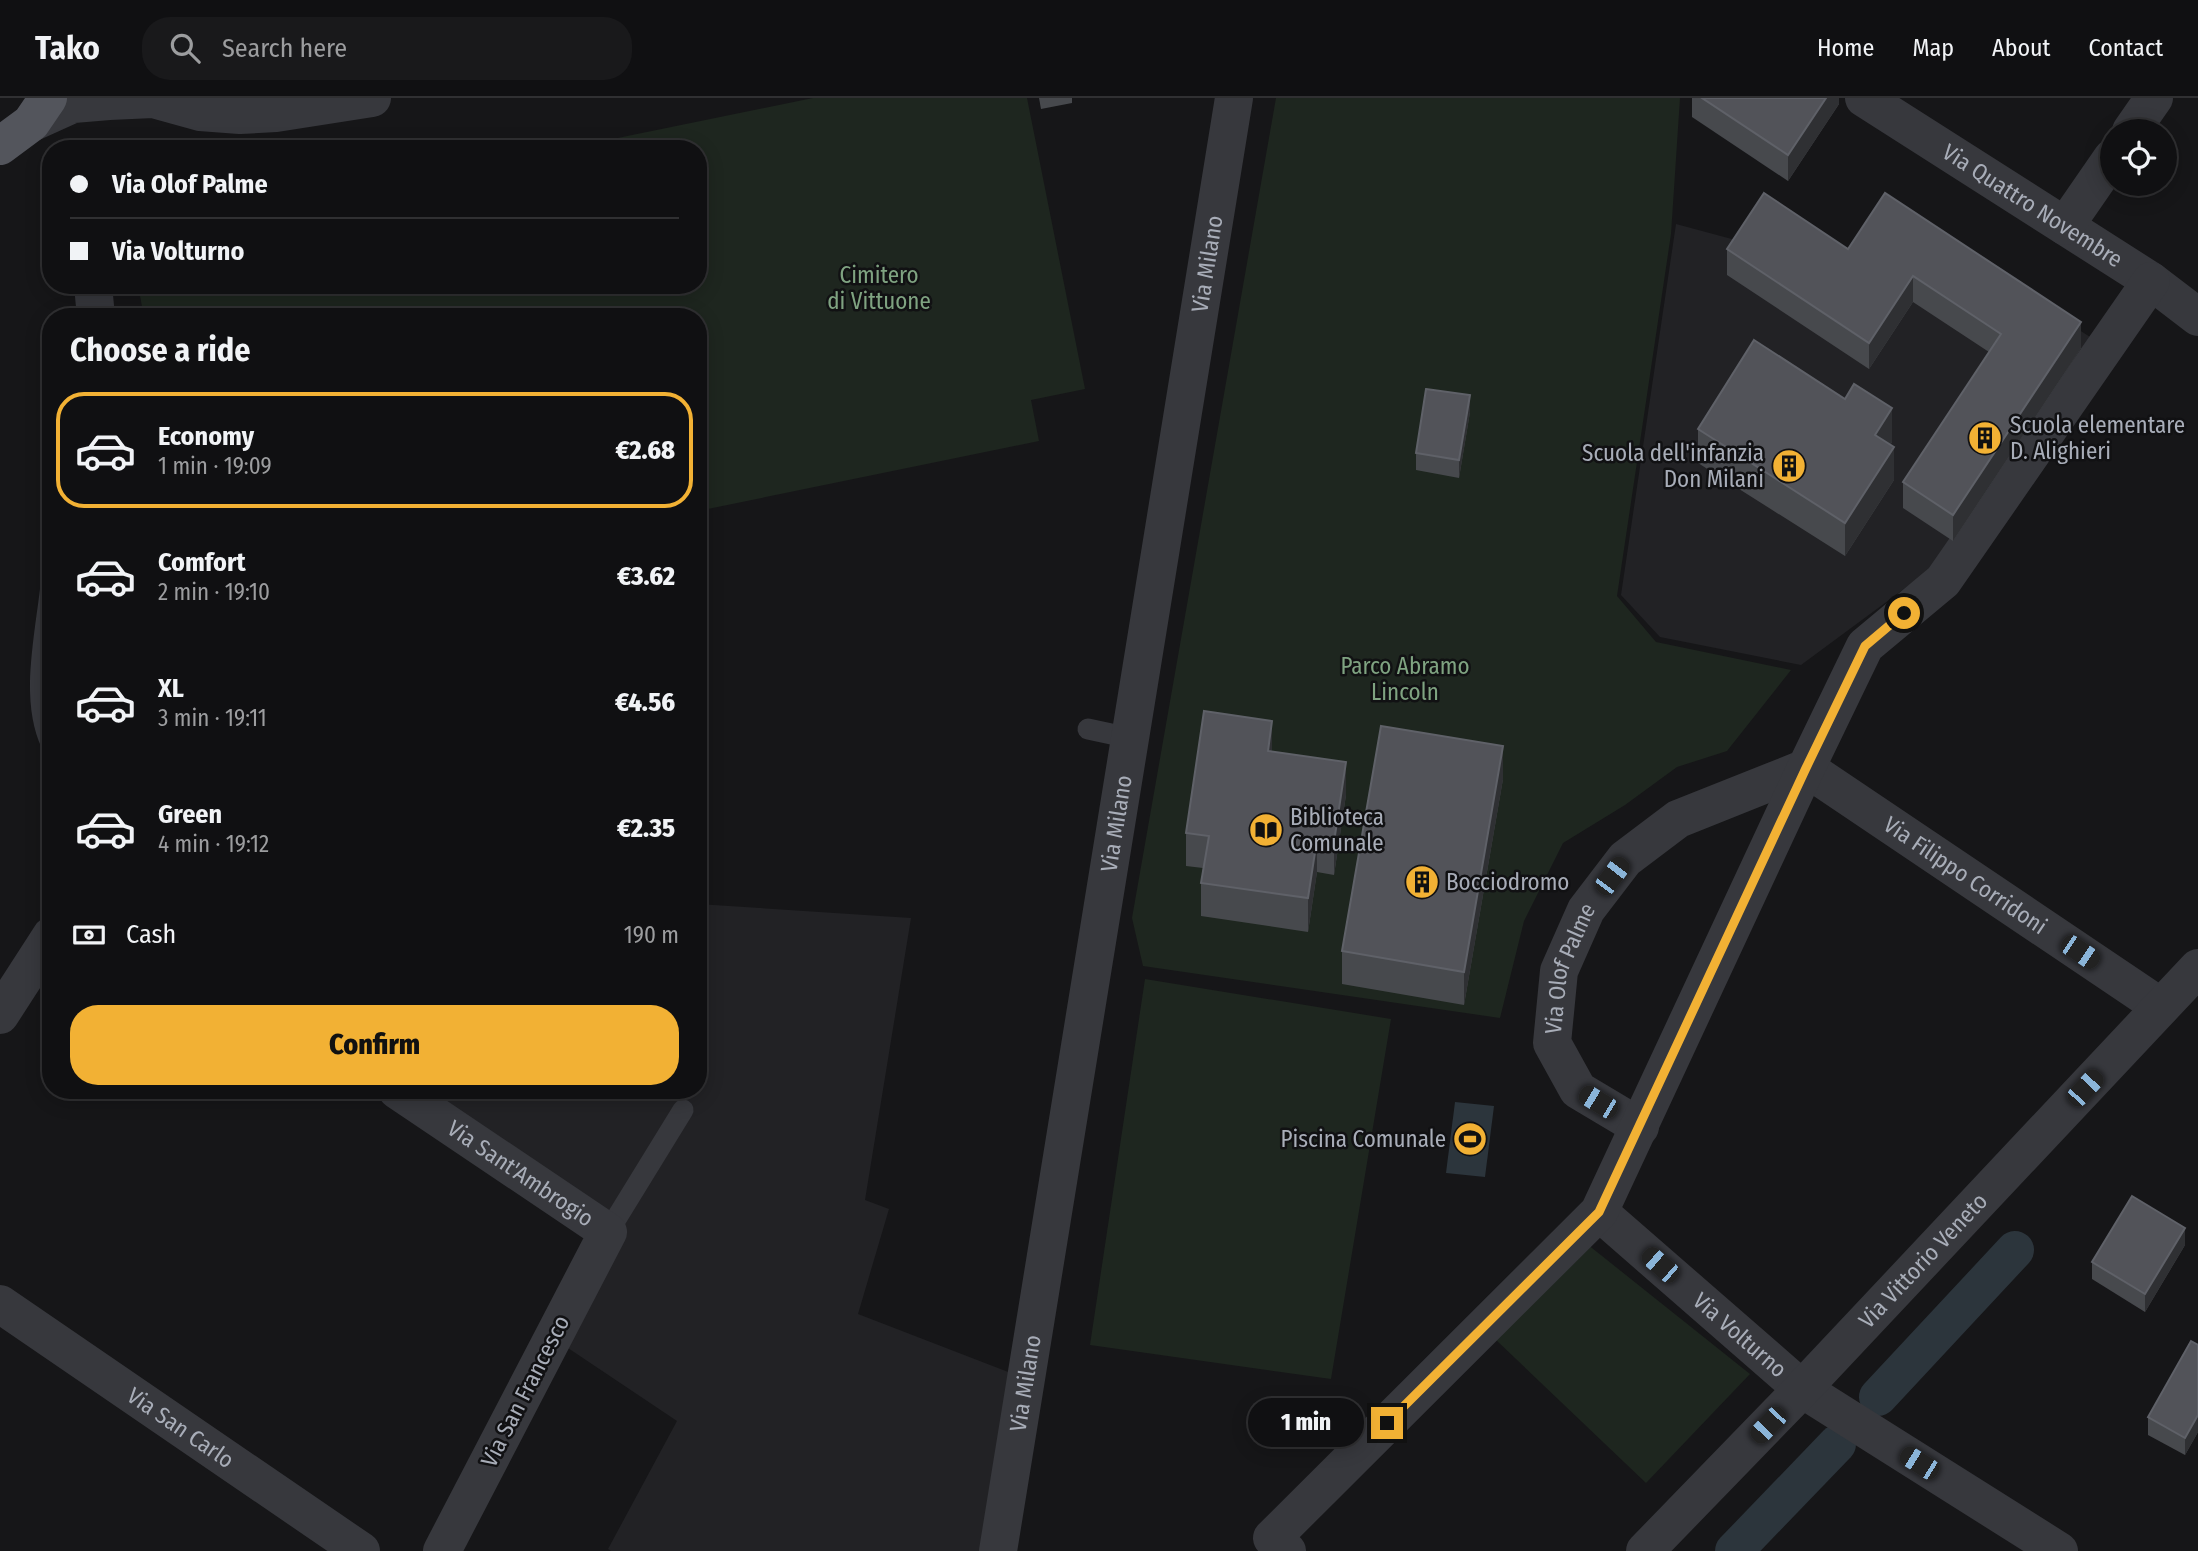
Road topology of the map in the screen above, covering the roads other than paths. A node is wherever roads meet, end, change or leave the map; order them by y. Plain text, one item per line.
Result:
1 (152, 98) edge
2 (372, 98) edge
3 (1234, 98) edge
4 (1864, 98) edge
5 (2154, 98) edge
6 (39, 111) edge
7 (2139, 119) edge
8 (0, 146) edge
9 (2100, 175) edge
10 (2065, 226) junction
11 (2151, 281) junction
12 (2198, 317) edge
13 (42, 664) edge
14 (42, 698) edge
15 (1088, 729) dead end
16 (1130, 738) junction
17 (1806, 768) junction
18 (42, 950) edge
19 (2195, 975) edge
20 (2161, 1007) junction
21 (0, 1015) edge
22 (410, 1099) edge
23 (683, 1110) dead end
24 (1640, 1127) junction
25 (1599, 1212) junction
26 (608, 1232) junction
27 (0, 1304) edge
28 (1802, 1389) junction
29 (361, 1551) edge
30 (442, 1551) edge
31 (998, 1551) edge
32 (1287, 1551) edge
33 (1645, 1551) edge
34 (2059, 1551) edge

1 - 2 street
1 - 6 street
3 - 16 street, Via Milano
4 - 10 street, Via Quattro Novembre
5 - 7 street
6 - 8 main road
9 - 10 street
10 - 11 street, Via Quattro Novembre
11 - 12 street, Via Quattro Novembre
11 - 17 street
13 - 14 lane
15 - 16 lane
16 - 31 street, Via Milano
17 - 20 street, Via Filippo Corridoni
17 - 24 street
17 - 24 street, Via Olof Palme
18 - 21 street
19 - 20 street, Via Vittorio Veneto
20 - 28 street, Via Vittorio Veneto
22 - 26 street, Via Sant'Ambrogio
23 - 26 lane
24 - 25 street
25 - 28 street, Via Volturno
25 - 32 street
26 - 30 street, Via San Francesco
27 - 29 street, Via San Carlo
28 - 33 street, Via Vittorio Veneto
28 - 34 street, Via Volturno

